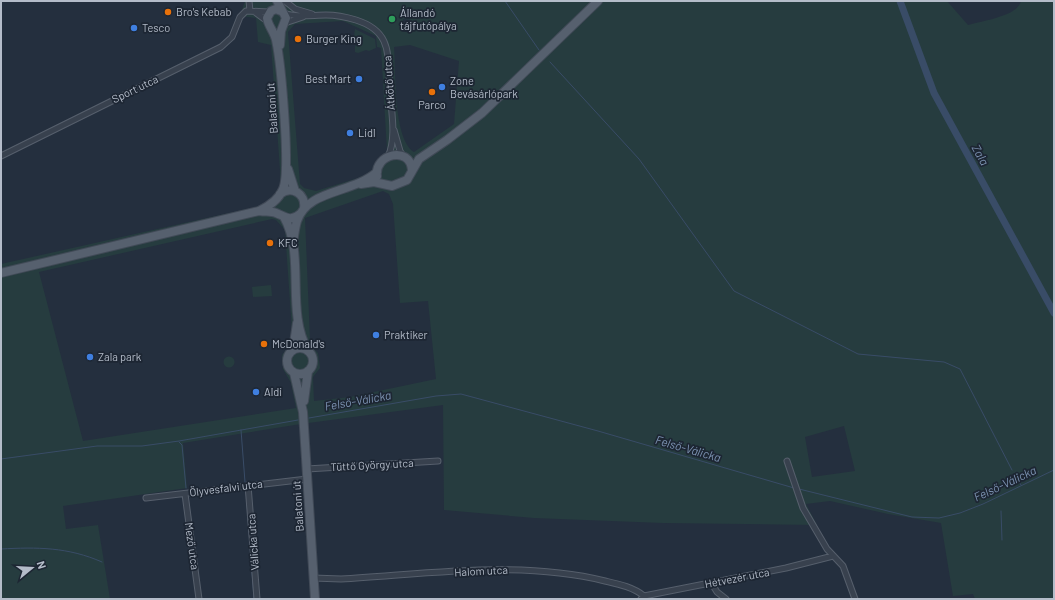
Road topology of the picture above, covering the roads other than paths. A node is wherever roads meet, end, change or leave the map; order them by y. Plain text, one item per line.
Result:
1 (249, 1) edge
2 (274, 1) edge
3 (277, 1) edge
4 (285, 1) edge
5 (598, 1) edge
6 (253, 11) junction
7 (270, 11) junction
8 (282, 12) junction
9 (317, 15) junction
10 (305, 16) junction
11 (270, 24) junction
12 (283, 25) junction
13 (279, 57) junction
14 (392, 124) junction
15 (427, 152) junction
16 (1, 156) edge
17 (388, 157) junction
18 (405, 157) junction
19 (286, 158) junction
20 (412, 170) junction
21 (377, 172) junction
22 (382, 183) junction
23 (361, 184) junction
24 (298, 193) junction
25 (278, 196) junction
26 (321, 196) junction
27 (259, 211) junction
28 (302, 211) junction
29 (282, 216) junction
30 (292, 247) junction
31 (1, 272) edge
32 (297, 320) junction
33 (293, 350) junction
34 (308, 351) junction
35 (308, 371) junction
36 (294, 373) junction
37 (303, 412) junction
38 (438, 461) dead end
39 (787, 462) dead end
40 (306, 469) junction
41 (307, 479) junction
42 (248, 485) junction
43 (185, 494) junction
44 (146, 498) dead end
45 (833, 556) junction
46 (313, 578) junction
47 (712, 584) junction
48 (642, 597) edge
49 (199, 599) edge
50 (257, 599) edge
51 (315, 599) edge
52 (726, 599) edge
53 (855, 599) edge

1 - 6 street
2 - 7 main road, Balatoni út
3 - 8 main road, Balatoni út
4 - 9 street
5 - 15 main road
6 - 7 street
6 - 11 street
6 - 16 street, Sport utca
7 - 8 main road
7 - 11 main road, Balatoni út
8 - 10 street
8 - 12 main road, Balatoni út
9 - 10 street
9 - 14 street, Átkötő utca
10 - 12 street
11 - 12 main road
11 - 13 main road, Balatoni út
12 - 13 main road, Balatoni út
13 - 19 main road, Balatoni út
14 - 17 street, Átkötő utca
14 - 18 street, Átkötő utca
15 - 18 main road
15 - 20 main road
17 - 18 main road
17 - 21 main road
18 - 20 main road
19 - 24 main road, Balatoni út
19 - 25 main road, Balatoni út
20 - 22 main road
21 - 22 main road
21 - 23 main road
22 - 23 main road
23 - 26 main road
24 - 25 main road
24 - 26 main road
24 - 28 main road
25 - 27 main road
25 - 29 main road
26 - 28 main road
27 - 29 main road
27 - 31 main road
28 - 29 main road
28 - 30 main road
29 - 30 main road
30 - 32 main road
32 - 33 main road
32 - 34 main road
33 - 34 main road
33 - 36 main road
34 - 35 main road
35 - 36 main road
35 - 37 main road, Balatoni út
36 - 37 main road, Balatoni út
37 - 40 main road, Balatoni út
38 - 40 street, Tüttő György utca
39 - 45 street
40 - 41 main road, Balatoni út
41 - 42 street, Ölyvesfalvi utca
41 - 46 main road, Balatoni út
42 - 43 street, Ölyvesfalvi utca
42 - 50 street, Válicka utca
43 - 44 street, Ölyvesfalvi utca
43 - 49 street, Mező utca
45 - 47 street, Hétvezér utca
45 - 53 street
46 - 48 street, Halom utca
46 - 51 main road, Balatoni út
47 - 48 street, Hétvezér utca
47 - 52 street

